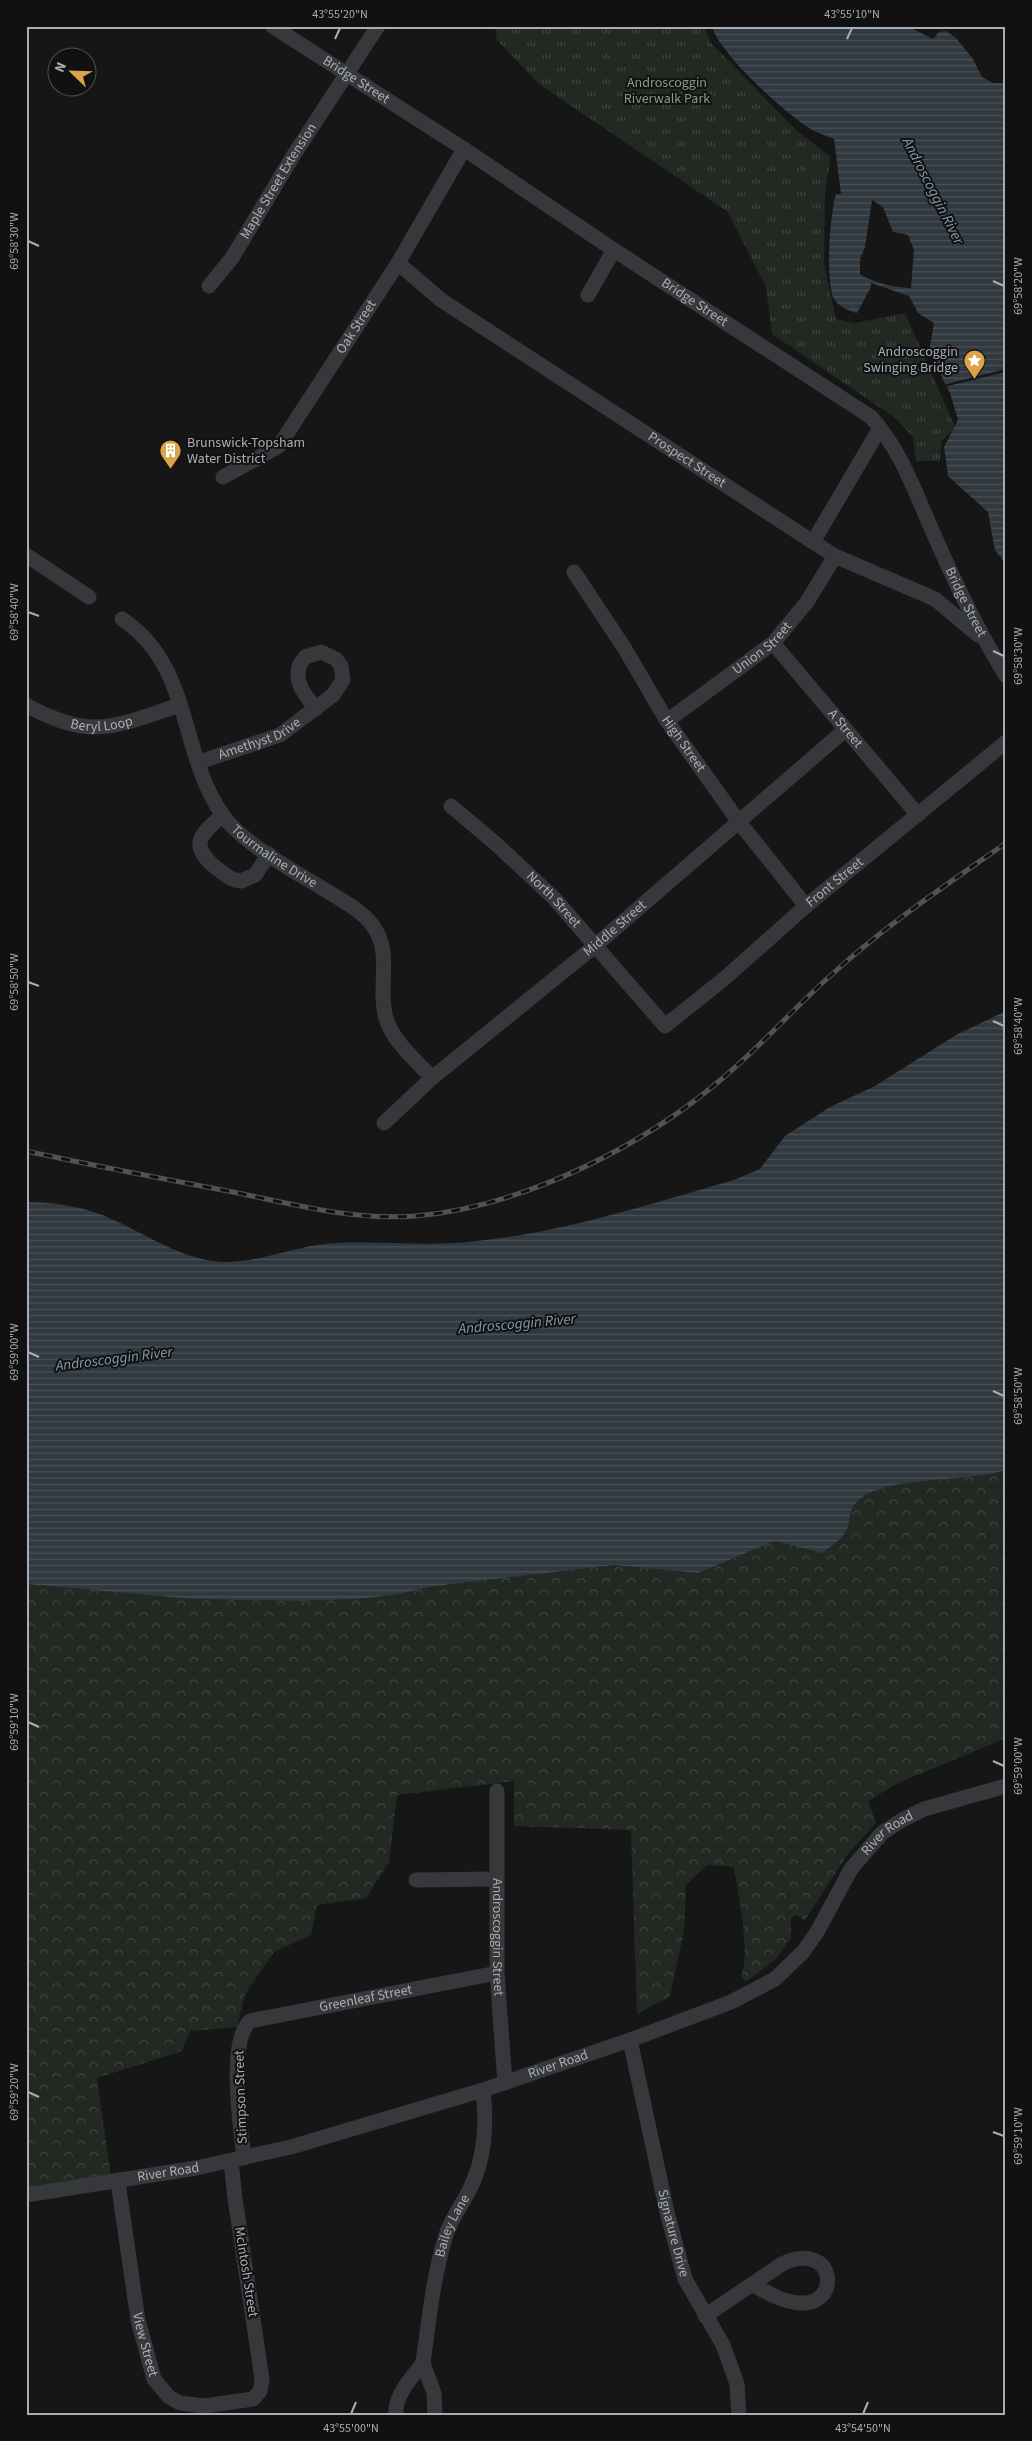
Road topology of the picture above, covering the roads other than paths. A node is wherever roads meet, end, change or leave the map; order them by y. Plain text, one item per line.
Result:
1 (272, 26) edge
2 (378, 26) edge
3 (348, 75) junction
4 (464, 149) junction
5 (614, 250) junction
6 (398, 263) junction
7 (209, 286) dead end
8 (588, 295) dead end
9 (880, 428) junction
10 (222, 477) dead end
11 (813, 542) junction
12 (26, 555) edge
13 (835, 556) junction
14 (574, 572) dead end
15 (89, 597) dead end
16 (122, 619) dead end
17 (984, 640) junction
18 (773, 643) junction
19 (1006, 676) edge
20 (26, 705) edge
21 (180, 705) junction
22 (316, 709) dead end
23 (667, 721) junction
24 (845, 730) junction
25 (1006, 742) edge
26 (199, 762) junction
27 (451, 806) dead end
28 (223, 815) junction
29 (918, 815) junction
30 (739, 822) junction
31 (269, 854) junction
32 (806, 906) junction
33 (596, 945) junction
34 (665, 1026) joint
35 (432, 1078) junction
36 (384, 1123) dead end
37 (1006, 1786) edge
38 (497, 1791) dead end
39 (496, 1879) junction
40 (416, 1880) dead end
41 (497, 1973) junction
42 (240, 2036) joint
43 (630, 2040) junction
44 (505, 2083) junction
45 (483, 2090) junction
46 (238, 2160) junction
47 (118, 2182) junction
48 (26, 2195) edge
49 (753, 2285) dead end
50 (705, 2316) junction
51 (423, 2363) junction
52 (262, 2383) joint
53 (396, 2415) edge
54 (435, 2415) edge
55 (739, 2415) edge

1 - 3 street, Bridge Street
2 - 3 street, Maple Street Extension
3 - 4 street, Bridge Street
3 - 7 street, Maple Street Extension
4 - 5 street, Bridge Street
4 - 6 street, Oak Street
5 - 8 street
5 - 9 street, Bridge Street
6 - 10 street, Oak Street
6 - 11 street, Prospect Street
9 - 11 street
9 - 17 street, Bridge Street
11 - 13 street, Prospect Street
12 - 15 street
13 - 17 street, Prospect Street
13 - 18 street, Union Street
14 - 23 street, High Street
16 - 21 street, Tourmaline Drive
17 - 19 street, Bridge Street
18 - 23 street, Union Street
18 - 24 street, A Street
20 - 21 street, Beryl Loop
21 - 26 street, Tourmaline Drive
22 - 26 street, Amethyst Drive
23 - 30 street, High Street
24 - 29 street, A Street
24 - 30 street, Middle Street
25 - 29 street, Front Street
26 - 28 street, Tourmaline Drive
27 - 33 street, North Street
28 - 31 street, Tourmaline Drive
28 - 31 street
29 - 32 street, Front Street
30 - 32 street, High Street
30 - 33 street, Middle Street
31 - 35 street, Tourmaline Drive
32 - 34 street, Front Street
33 - 34 street, North Street
33 - 35 street, Middle Street
35 - 36 street, Middle Street
37 - 43 street, River Road
38 - 39 street, Androscoggin Street
39 - 40 street
39 - 41 street, Androscoggin Street
41 - 42 street, Greenleaf Street
41 - 44 street, Androscoggin Street
42 - 46 street, Stimpson Street
43 - 44 street, River Road
43 - 50 street, Signature Drive
44 - 45 street, River Road
45 - 46 street, River Road
45 - 51 street, Bailey Lane
46 - 47 street, River Road
46 - 52 street, McIntosh Street
47 - 48 street, River Road
47 - 52 street, View Street
49 - 50 street
50 - 55 street, Signature Drive
51 - 53 street, Bailey Lane
51 - 54 street, Bailey Lane

